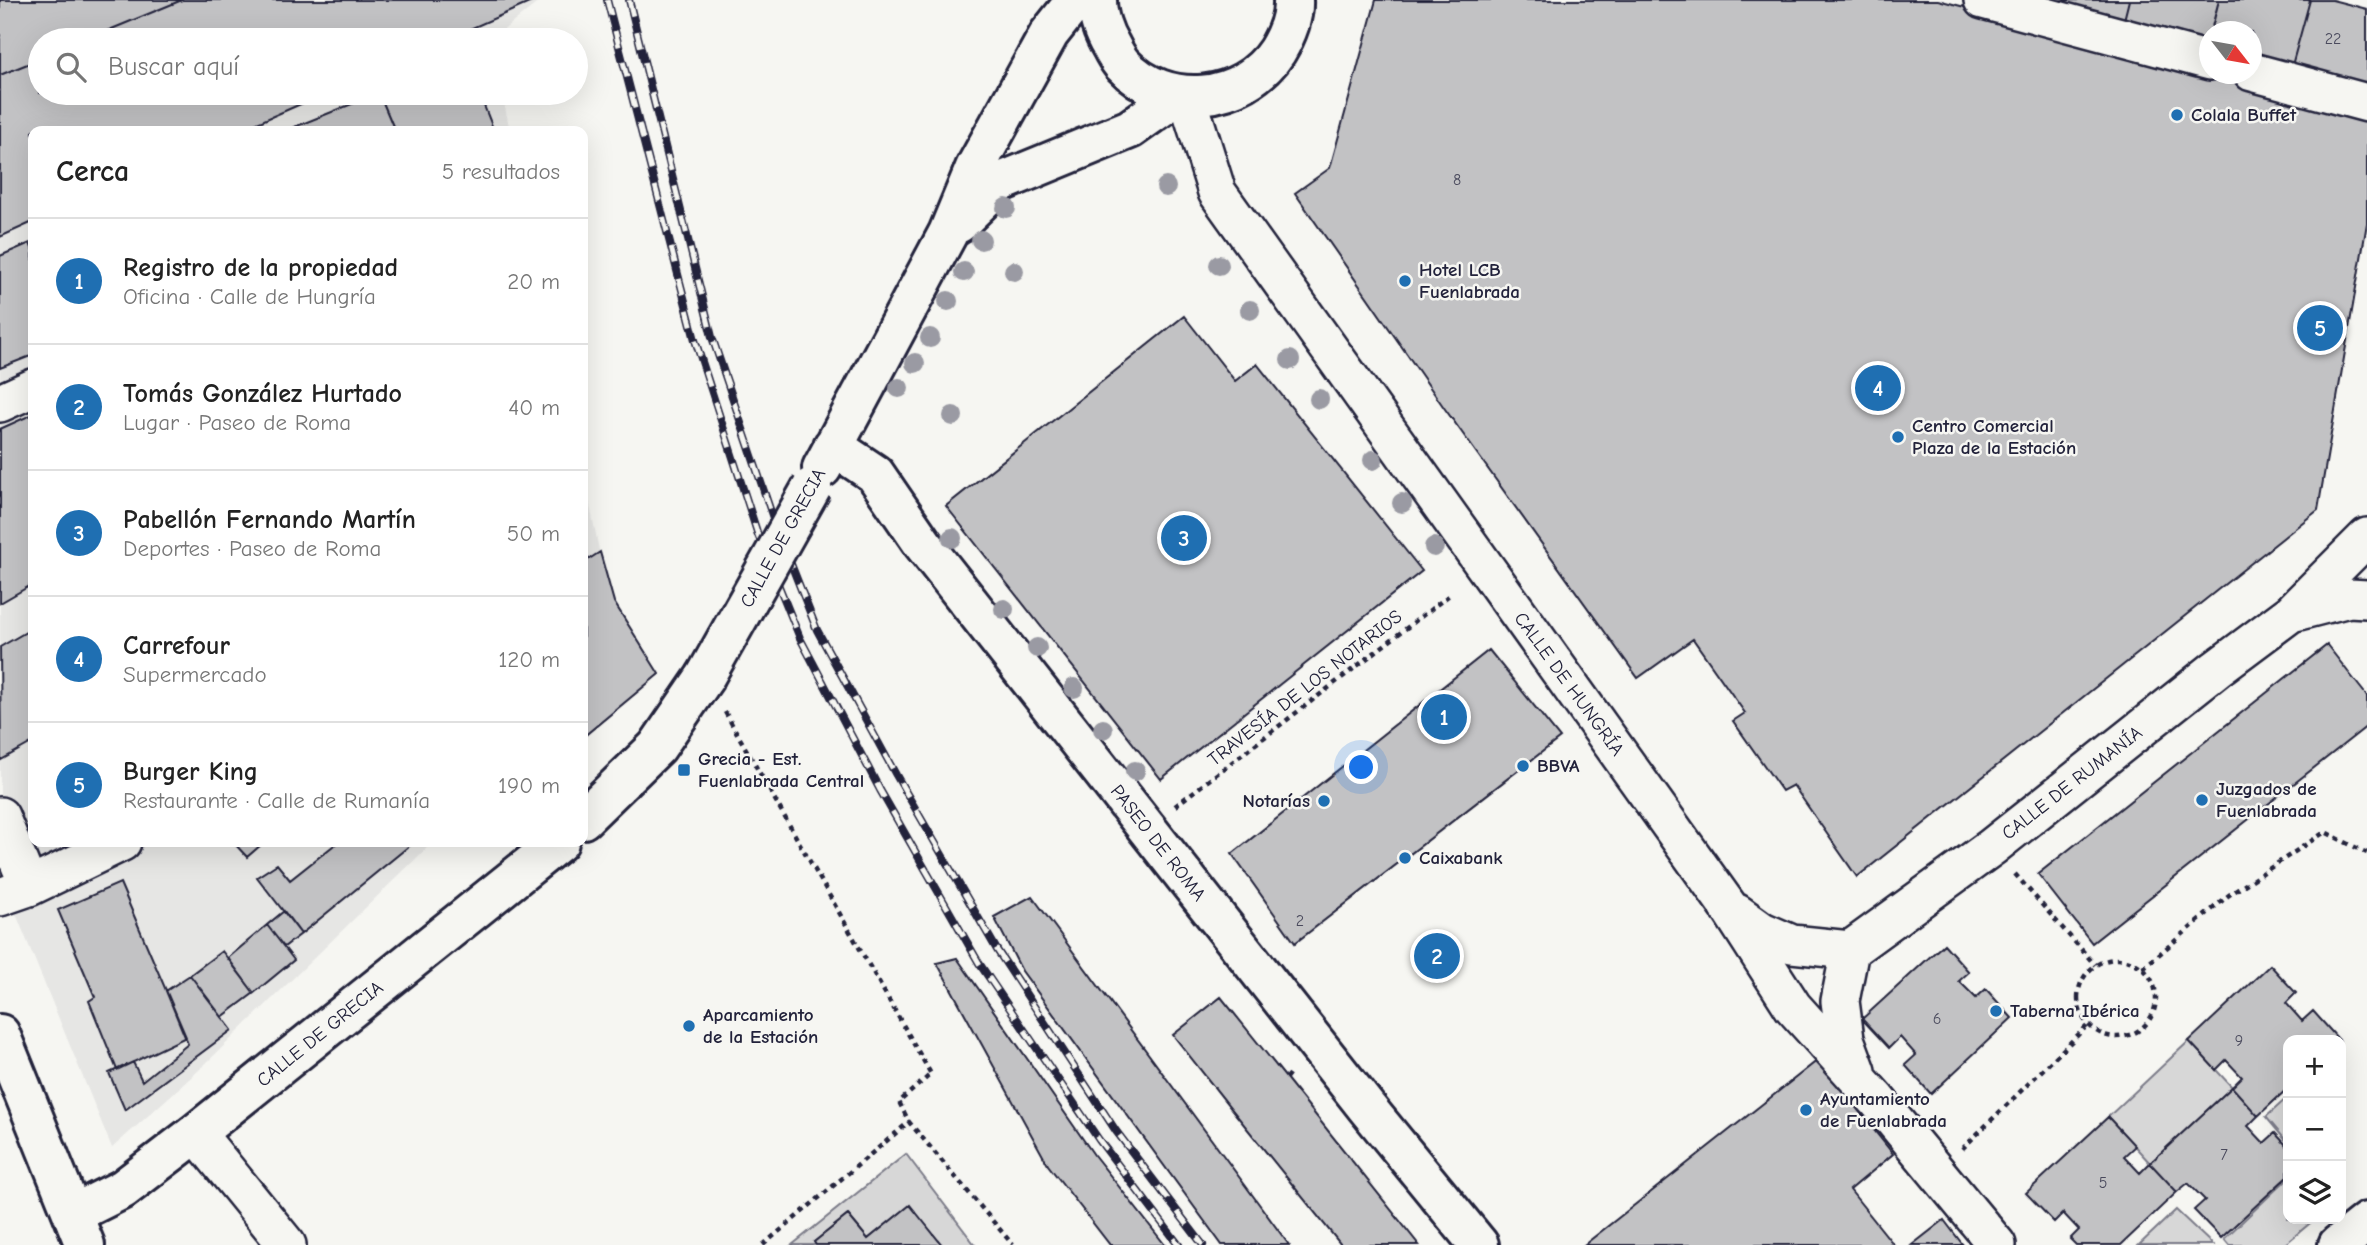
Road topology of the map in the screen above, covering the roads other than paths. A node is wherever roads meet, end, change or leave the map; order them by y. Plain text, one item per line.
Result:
1 (1076, 0) edge
2 (1097, 0) edge
3 (1293, 0) edge
4 (1983, 0) edge
5 (2199, 58) edge
6 (2262, 75) edge
7 (1183, 95) junction
8 (2367, 103) edge
9 (948, 233) junction
10 (28, 390) edge
11 (0, 403) edge
12 (833, 446) junction
13 (2367, 537) edge
14 (2367, 599) edge
15 (2291, 613) junction
16 (588, 814) edge
17 (0, 816) edge
18 (111, 847) edge
19 (553, 847) edge
20 (14, 892) edge
21 (1730, 909) junction
22 (1850, 950) junction
23 (0, 1034) edge
24 (1877, 1100) junction
25 (196, 1133) junction
26 (2367, 1222) edge
27 (79, 1230) edge
28 (287, 1245) edge
29 (1479, 1245) edge
30 (1997, 1245) edge
31 (2338, 1245) edge

1 - 9 street, CALLE DE GRECIA
2 - 7 street
3 - 7 street
4 - 5 street
6 - 8 street
7 - 9 street, CALLE DE GRECIA
7 - 21 street, CALLE DE HUNGRÍA
9 - 12 street, CALLE DE GRECIA
10 - 11 street
12 - 16 street, CALLE DE GRECIA, bridge
12 - 29 street, PASEO DE ROMA
13 - 15 street, CALLE DE RUMANÍA
14 - 15 street, CALLE DE RUMANÍA
15 - 22 street, CALLE DE RUMANÍA
17 - 20 street
18 - 20 street
19 - 25 street, CALLE DE GRECIA
21 - 22 street
21 - 24 street, CALLE DE HUNGRÍA
22 - 24 street
23 - 27 street
24 - 30 street, CALLE DE HUNGRÍA
25 - 27 street, CALLE DE GRECIA
25 - 28 street
26 - 31 street

